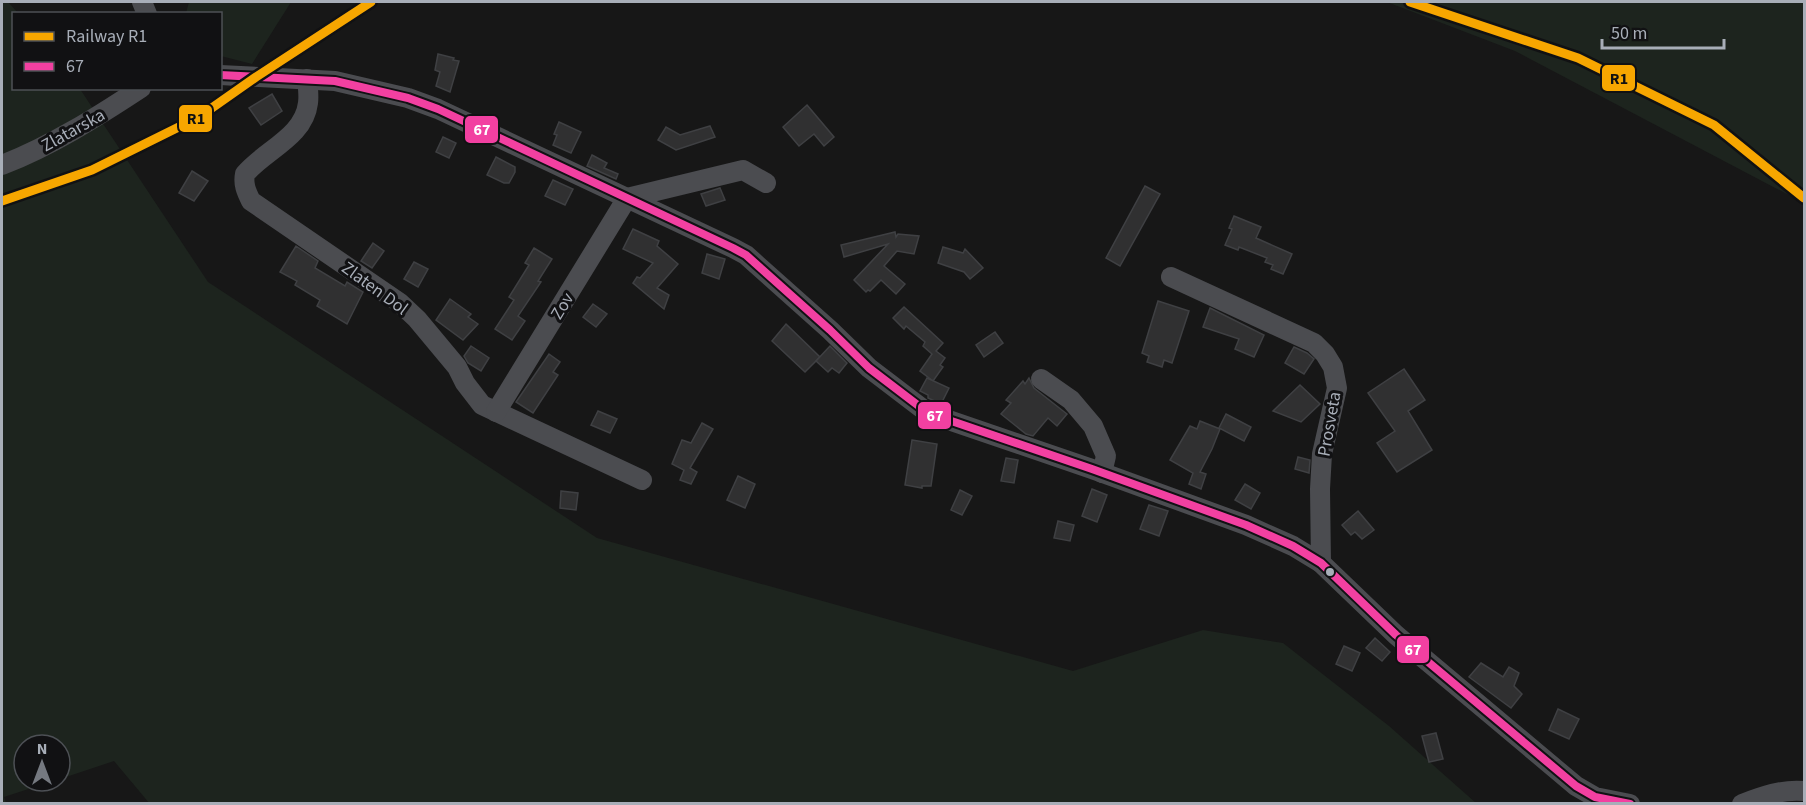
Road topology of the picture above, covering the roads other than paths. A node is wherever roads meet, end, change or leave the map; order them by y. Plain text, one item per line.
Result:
1 (222, 75) edge
2 (307, 79) junction
3 (138, 90) edge
4 (2, 165) edge
5 (766, 183) dead end
6 (627, 198) junction
7 (1171, 277) dead end
8 (1041, 379) dead end
9 (496, 412) junction
10 (1102, 473) junction
11 (642, 480) dead end
12 (1321, 563) junction
13 (1804, 791) edge
14 (1630, 804) edge
15 (1742, 804) edge

1 - 2 street
2 - 6 street
2 - 9 street, Zlaten Dol
3 - 4 street, Zlatarska
5 - 6 street
6 - 9 street, Zov
6 - 10 street
7 - 12 street, Prosveta
8 - 10 street
9 - 11 street, Zlaten Dol
10 - 12 street
12 - 14 street
13 - 15 street

